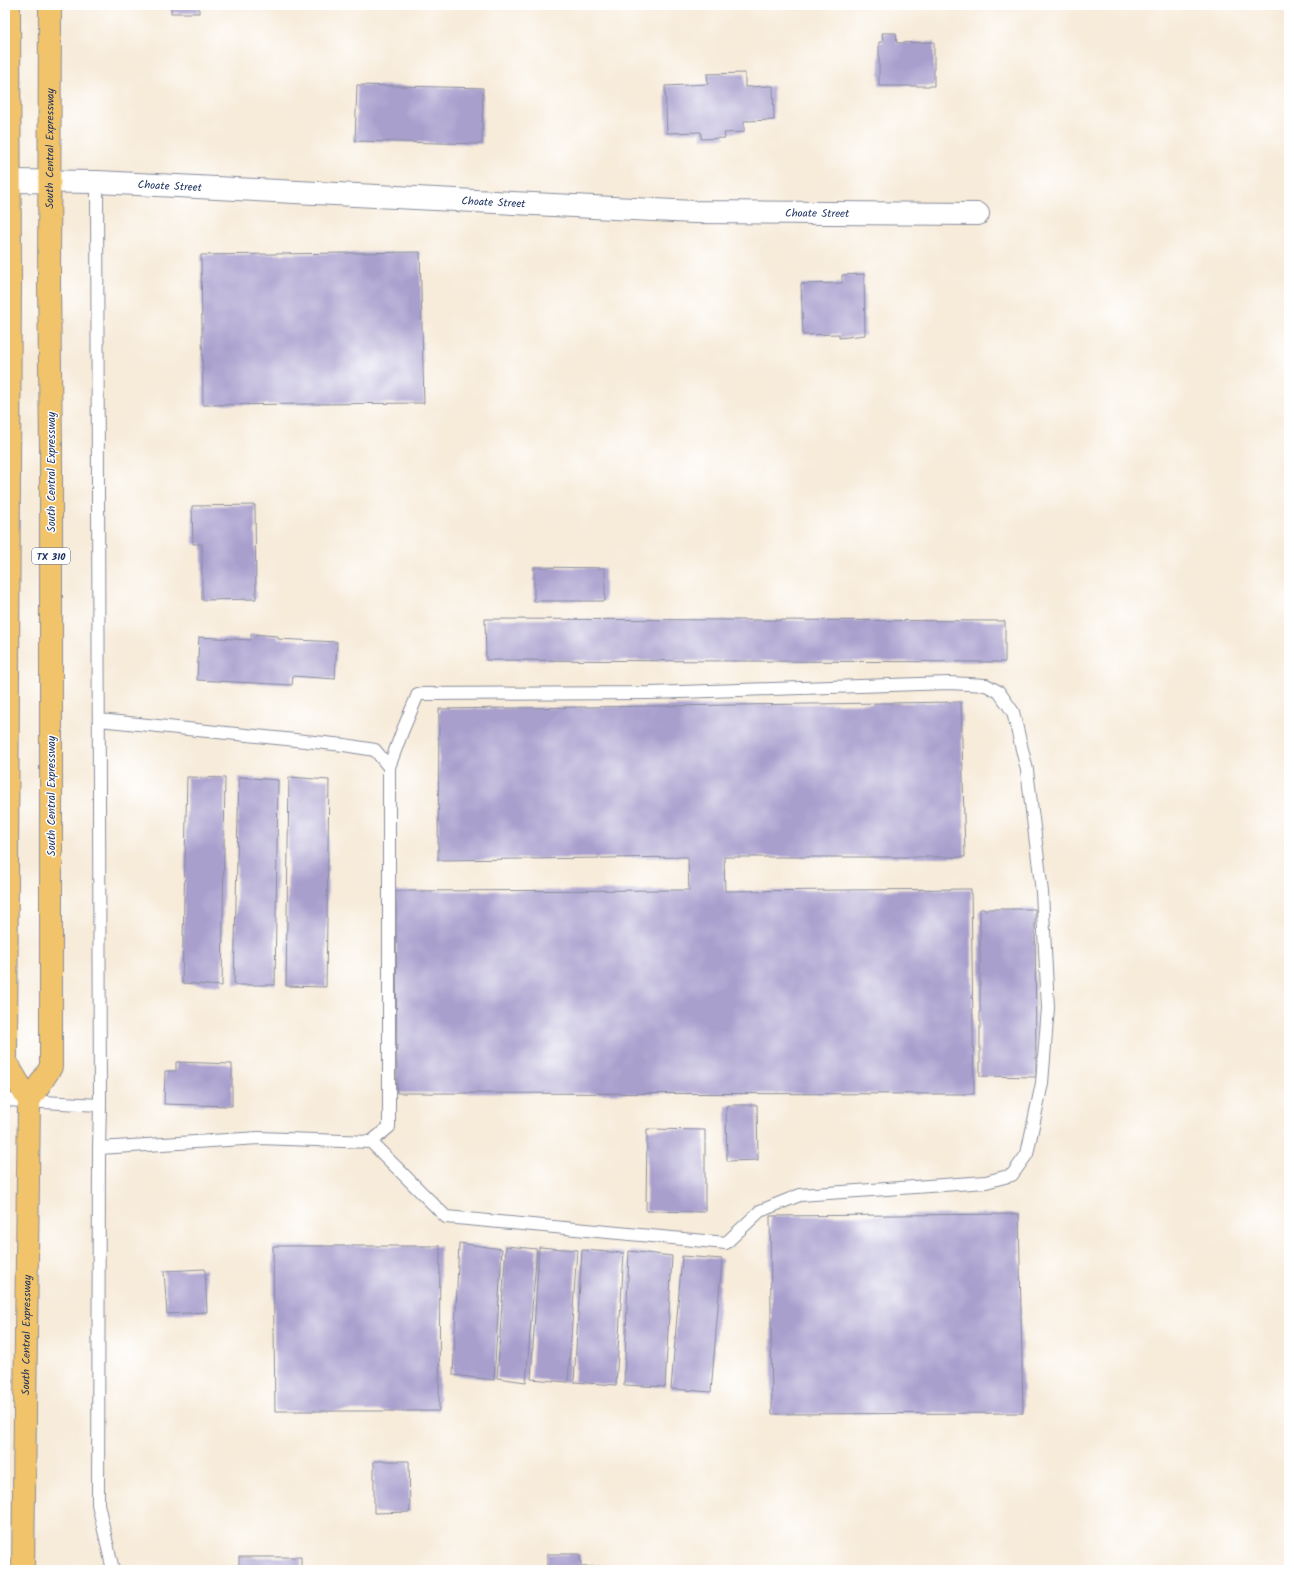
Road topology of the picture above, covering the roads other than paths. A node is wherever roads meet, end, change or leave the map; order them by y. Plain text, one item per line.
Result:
1 (9, 5) edge
2 (50, 5) edge
3 (7, 181) edge
4 (49, 181) junction
5 (97, 182) junction
6 (978, 214) dead end
7 (99, 720) junction
8 (389, 767) junction
9 (5, 1100) edge
10 (29, 1101) junction
11 (100, 1105) junction
12 (371, 1142) junction
13 (99, 1148) junction
14 (23, 1570) edge
15 (113, 1570) edge

1 - 3 main road
2 - 4 main road, South Central Expressway / TX 310
3 - 4 street, Choate Street
3 - 10 main road
4 - 5 street, Choate Street
4 - 10 main road, South Central Expressway / TX 310
5 - 6 street, Choate Street
5 - 7 lane
7 - 8 lane
7 - 11 lane
8 - 12 lane
8 - 12 lane
9 - 10 lane
10 - 11 lane
10 - 14 main road, South Central Expressway
11 - 13 lane
12 - 13 lane
13 - 15 lane

